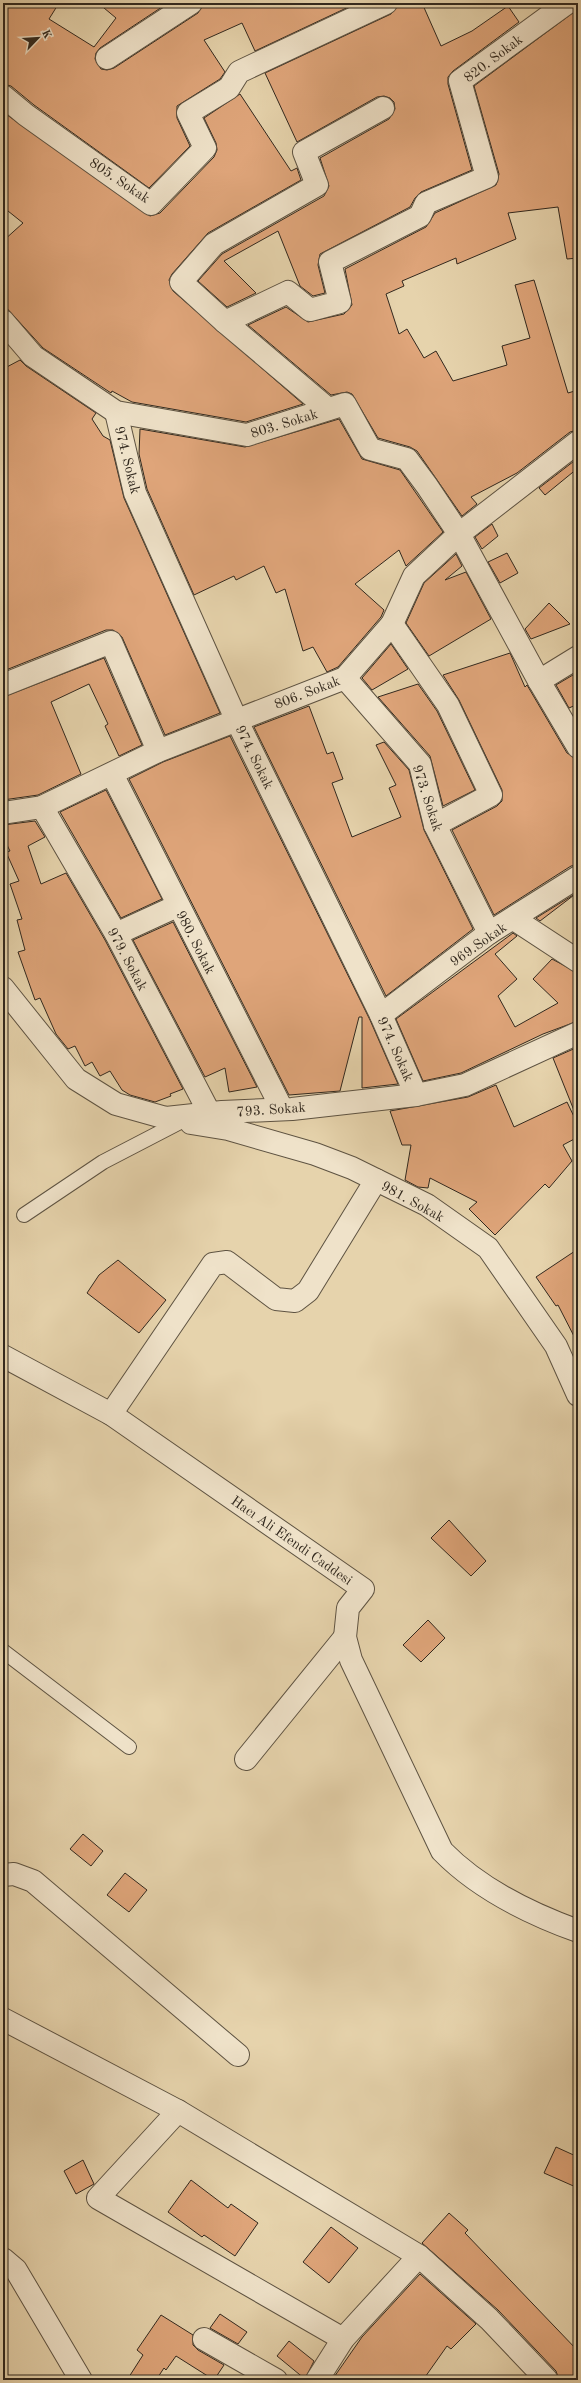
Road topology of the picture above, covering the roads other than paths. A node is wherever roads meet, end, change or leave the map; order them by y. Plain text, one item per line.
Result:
1 (191, 3) edge
2 (386, 3) edge
3 (567, 3) edge
4 (107, 58) dead end
5 (3, 96) edge
6 (383, 108) dead end
7 (3, 321) edge
8 (225, 322) junction
9 (328, 409) junction
10 (116, 412) junction
11 (578, 442) edge
12 (459, 534) junction
13 (392, 624) junction
14 (578, 657) edge
15 (345, 678) junction
16 (539, 681) junction
17 (3, 685) edge
18 (236, 719) junction
19 (578, 747) edge
20 (158, 752) junction
21 (112, 774) junction
22 (42, 807) junction
23 (3, 813) edge
24 (435, 825) junction
25 (578, 877) edge
26 (177, 906) junction
27 (514, 919) junction
28 (488, 933) junction
29 (116, 934) junction
30 (578, 961) edge
31 (3, 988) edge
32 (381, 1015) junction
33 (578, 1033) edge
34 (416, 1094) junction
35 (282, 1109) junction
36 (210, 1114) junction
37 (174, 1120) junction
38 (376, 1180) junction
39 (24, 1215) dead end
40 (3, 1356) edge
41 (578, 1395) edge
42 (111, 1414) junction
43 (345, 1637) junction
44 (3, 1651) edge
45 (129, 1747) dead end
46 (246, 1759) dead end
47 (3, 1875) edge
48 (578, 1931) edge
49 (3, 2003) edge
50 (8, 2022) edge
51 (238, 2055) dead end
52 (178, 2111) junction
53 (419, 2256) junction
54 (3, 2260) edge
55 (204, 2339) dead end
56 (343, 2339) junction
57 (81, 2380) edge
58 (276, 2380) edge
59 (317, 2380) edge
60 (547, 2380) edge

1 - 4 street
2 - 5 street, 805. Sokak
3 - 8 street, 820. Sokak
6 - 8 street
7 - 10 street, 803. Sokak
8 - 9 street
9 - 10 street, 803. Sokak
9 - 12 street, 803. Sokak
10 - 18 street, 974. Sokak
11 - 12 street, 806. Sokak
12 - 13 street, 806. Sokak
12 - 16 street
13 - 15 street, 806. Sokak
13 - 24 street
14 - 16 street
15 - 18 street, 806. Sokak
15 - 24 street, 973. Sokak
16 - 19 street
17 - 20 street
18 - 20 street, 806. Sokak
18 - 32 street, 974. Sokak
20 - 21 street, 806. Sokak
21 - 22 street, 806. Sokak
21 - 26 street, 980. Sokak
22 - 23 street, 806. Sokak
22 - 29 street, 979. Sokak
24 - 28 street, 973. Sokak
25 - 27 street, 969.Sokak
26 - 29 street
26 - 35 street, 980. Sokak
27 - 28 street, 969.Sokak
27 - 30 street
28 - 32 street, 969.Sokak
29 - 36 street, 979. Sokak
31 - 37 street, 793. Sokak
32 - 34 street, 974. Sokak
33 - 34 street, 793. Sokak
34 - 35 street, 793. Sokak
35 - 36 street, 793. Sokak
36 - 37 street, 793. Sokak
37 - 38 street, 981. Sokak
37 - 39 lane
38 - 41 street, 981. Sokak
38 - 42 street
40 - 42 street, Hacı Ali Efendi Caddesi
42 - 43 street, Hacı Ali Efendi Caddesi
43 - 46 street
43 - 48 street, Hacı Ali Efendi Caddesi
44 - 45 lane
47 - 51 street
49 - 50 street
50 - 52 street
52 - 53 street
52 - 56 street
53 - 56 street
53 - 60 street
54 - 57 street
55 - 58 street
56 - 59 street

